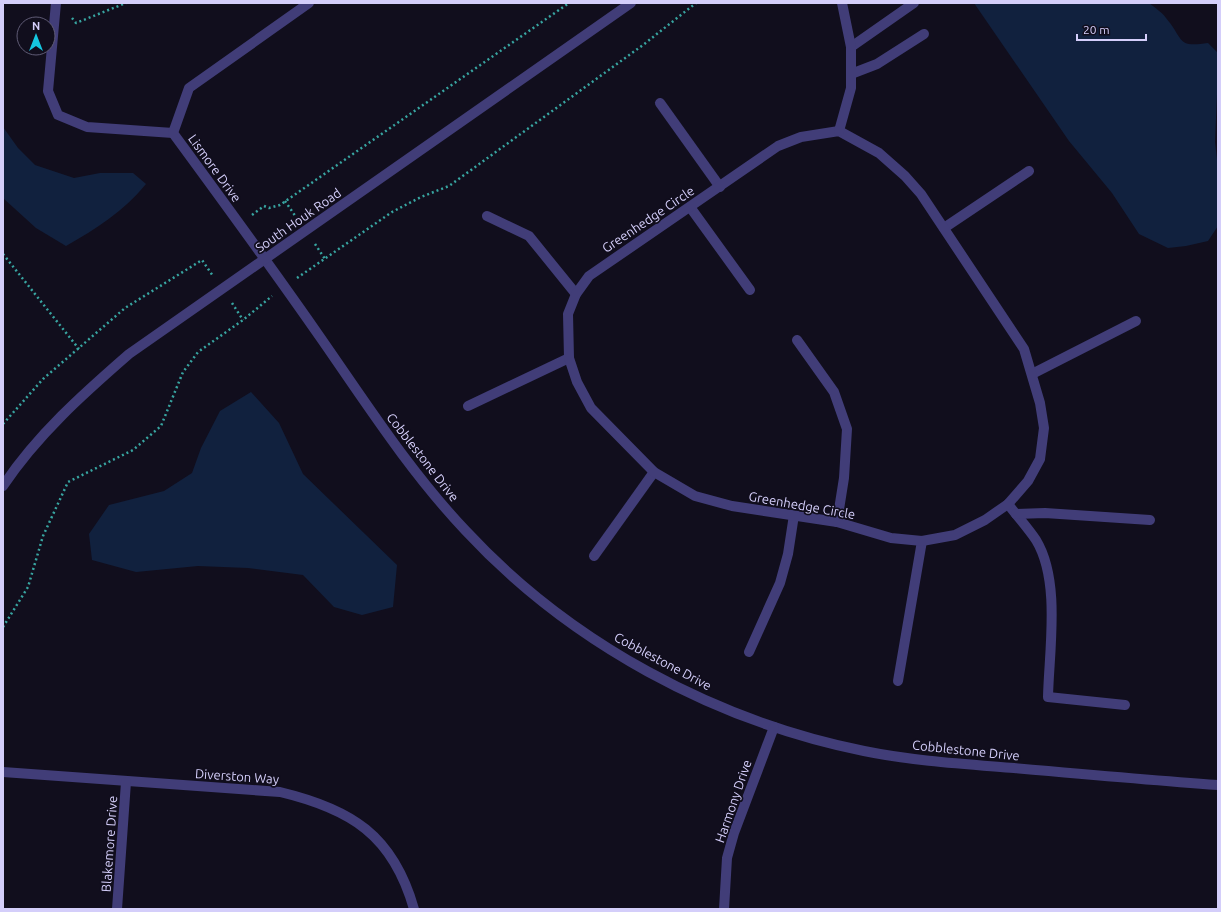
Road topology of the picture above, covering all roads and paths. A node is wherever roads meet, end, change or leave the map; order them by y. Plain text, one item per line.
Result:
1 (126, 3) edge
2 (309, 3) edge
3 (569, 3) edge
4 (631, 3) edge
5 (696, 3) edge
6 (842, 3) edge
7 (914, 3) edge
8 (56, 4) edge
9 (924, 34) dead end
10 (851, 47) junction
11 (851, 74) junction
12 (660, 103) dead end
13 (839, 131) junction
14 (173, 133) junction
15 (1029, 171) dead end
16 (720, 187) junction
17 (690, 208) junction
18 (486, 216) dead end
19 (240, 224) junction
20 (944, 228) junction
21 (3, 254) edge
22 (265, 258) junction
23 (202, 260) dead end
24 (284, 286) junction
25 (750, 290) dead end
26 (576, 294) junction
27 (1136, 321) dead end
28 (797, 340) dead end
29 (79, 349) junction
30 (569, 358) junction
31 (1032, 374) junction
32 (468, 406) dead end
33 (3, 424) edge
34 (654, 472) junction
35 (3, 486) edge
36 (1008, 504) junction
37 (1016, 514) junction
38 (794, 515) junction
39 (1150, 520) dead end
40 (837, 522) junction
41 (922, 542) junction
42 (594, 556) dead end
43 (3, 627) edge
44 (749, 652) dead end
45 (898, 681) dead end
46 (1125, 705) dead end
47 (774, 727) junction
48 (3, 772) edge
49 (126, 782) junction
50 (1218, 785) edge
51 (117, 909) edge
52 (414, 909) edge
53 (724, 909) edge

1 - 8 path
2 - 14 street, Lismore Drive
3 - 19 path
4 - 22 street, South Houk Road
5 - 24 path
6 - 10 street
7 - 10 street
8 - 14 street
9 - 11 street
10 - 11 street
11 - 13 street
12 - 16 street
13 - 16 street, Greenhedge Circle
13 - 20 street, Greenhedge Circle
14 - 19 street, Lismore Drive
15 - 20 street
16 - 17 street, Greenhedge Circle
17 - 25 street
17 - 26 street, Greenhedge Circle
18 - 26 street
19 - 22 street, Lismore Drive
20 - 31 street, Greenhedge Circle
21 - 29 path
22 - 24 street, Cobblestone Drive
22 - 35 street, South Houk Road
23 - 29 path
24 - 43 path
24 - 47 street, Cobblestone Drive
26 - 30 street, Greenhedge Circle
27 - 31 street
28 - 40 street
29 - 33 path
30 - 32 street
30 - 34 street, Greenhedge Circle
31 - 36 street, Greenhedge Circle
34 - 38 street, Greenhedge Circle
34 - 42 street
36 - 37 street
36 - 41 street, Greenhedge Circle
37 - 39 street
37 - 46 street
38 - 40 street, Greenhedge Circle
38 - 44 street
40 - 41 street, Greenhedge Circle
41 - 45 street
47 - 50 street, Cobblestone Drive
47 - 53 street, Harmony Drive
48 - 49 street, Diverston Way
49 - 51 street, Blakemore Drive
49 - 52 street, Diverston Way

